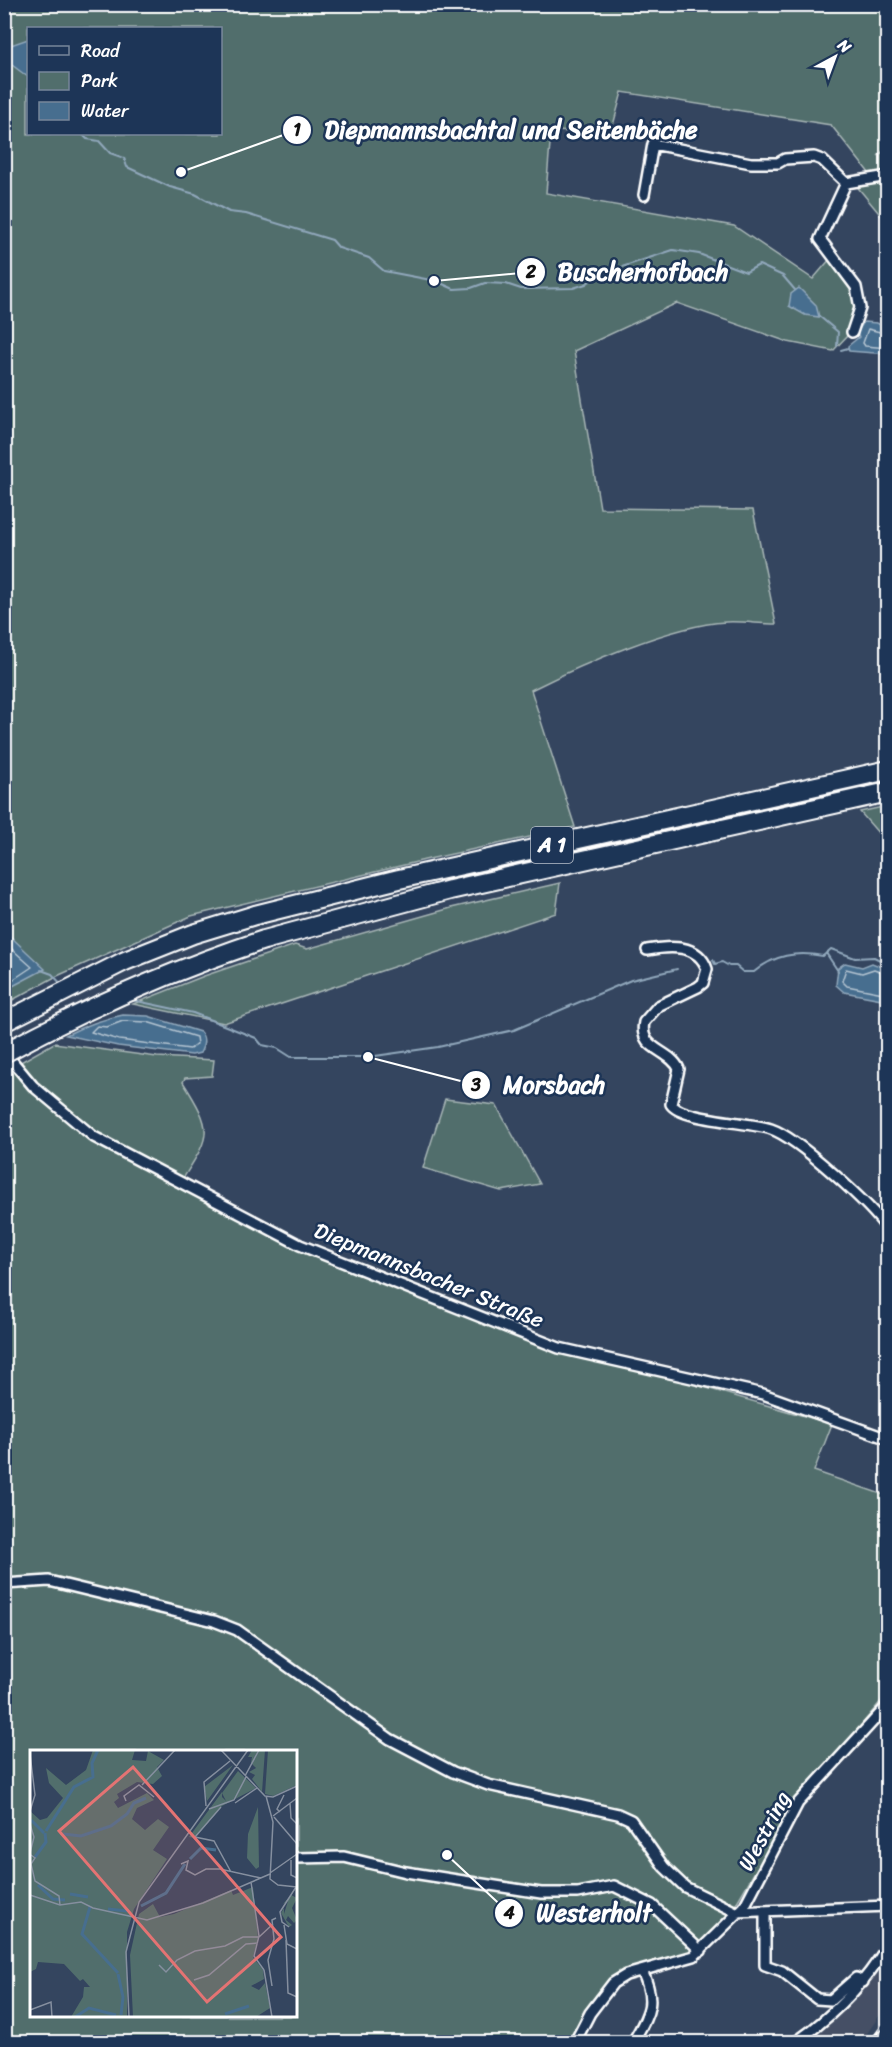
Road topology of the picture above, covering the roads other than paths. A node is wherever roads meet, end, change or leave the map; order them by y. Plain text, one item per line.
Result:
1 (888, 176) edge
2 (846, 183) junction
3 (644, 195) dead end
4 (852, 332) dead end
5 (888, 770) edge
6 (888, 792) edge
7 (647, 950) dead end
8 (4, 1022) edge
9 (4, 1052) edge
10 (888, 1230) edge
11 (888, 1439) edge
12 (4, 1584) edge
13 (888, 1705) edge
14 (297, 1858) edge
15 (888, 1906) edge
16 (765, 1911) junction
17 (736, 1912) junction
18 (888, 1945) edge
19 (701, 1951) junction
20 (642, 1971) junction
21 (863, 1982) junction
22 (575, 2043) edge
23 (633, 2043) edge
24 (796, 2043) edge

1 - 2 street
2 - 3 street
2 - 4 street
5 - 8 highway, A 1
6 - 9 highway, A 1, bridge
7 - 10 street
9 - 11 street, Diepmannsbacher Straße
12 - 17 street
13 - 17 street, Westring
14 - 19 street
15 - 16 street
16 - 17 street
16 - 21 street
17 - 19 street, Westring
18 - 21 street
19 - 20 street
20 - 22 street
20 - 23 street
21 - 24 street

